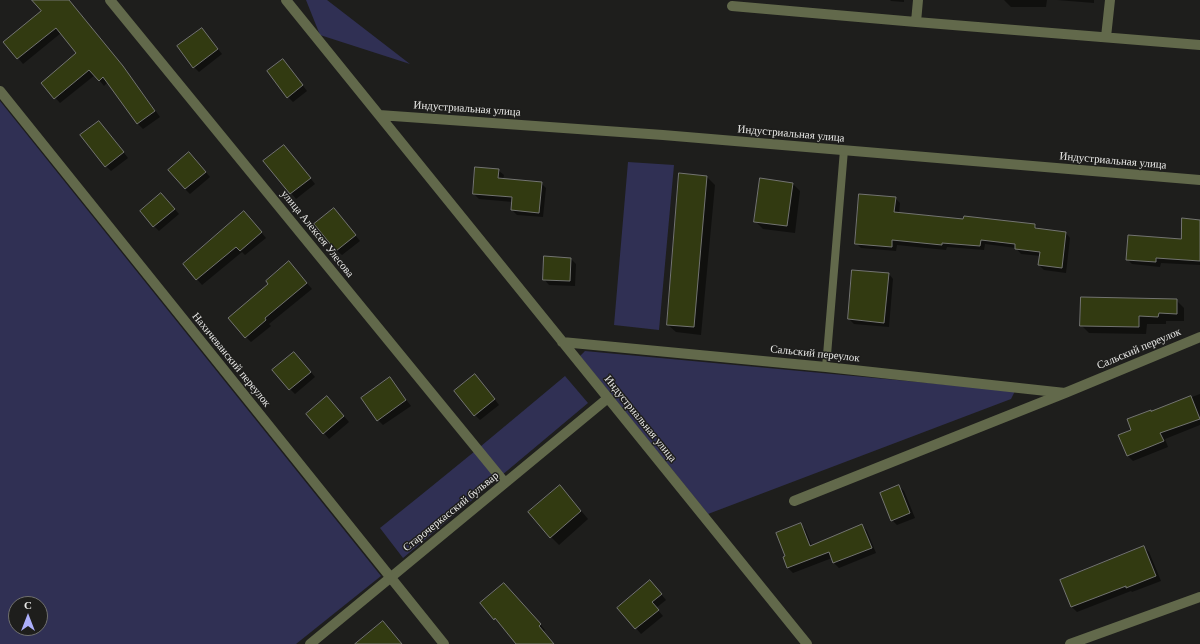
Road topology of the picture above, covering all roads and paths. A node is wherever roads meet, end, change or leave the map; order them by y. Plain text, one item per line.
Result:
1 (110, 0) edge
2 (286, 0) edge
3 (918, 0) edge
4 (1110, 0) edge
5 (732, 6) dead end
6 (916, 22) junction
7 (1106, 37) junction
8 (1200, 45) edge
9 (0, 91) edge
10 (379, 115) junction
11 (844, 150) junction
12 (1200, 180) edge
13 (1200, 337) edge
14 (562, 342) junction
15 (826, 367) junction
16 (1065, 393) junction
17 (608, 398) junction
18 (505, 483) junction
19 (794, 501) dead end
20 (390, 578) junction
21 (1200, 597) edge
22 (310, 644) edge
23 (444, 644) edge
24 (807, 644) edge
25 (1070, 644) edge

1 - 18 street, улица Алексея Улесова
2 - 10 street, Индустриальная улица
3 - 6 street
4 - 7 street
5 - 6 street
6 - 7 street
7 - 8 street
9 - 20 street, Нахичеванский переулок
10 - 11 street, Индустриальная улица
10 - 14 street, Индустриальная улица
11 - 12 street, Индустриальная улица
11 - 15 lane
13 - 16 street, Сальский переулок
14 - 15 street, Сальский переулок
14 - 17 street, Индустриальная улица
15 - 16 street, Сальский переулок
16 - 19 street, Сальский переулок
17 - 18 street, Старочеркасский бульвар
17 - 24 street, Индустриальная улица
18 - 20 street, Старочеркасский бульвар
20 - 22 street, Старочеркасский бульвар
20 - 23 street, Нахичеванский переулок
21 - 25 street

